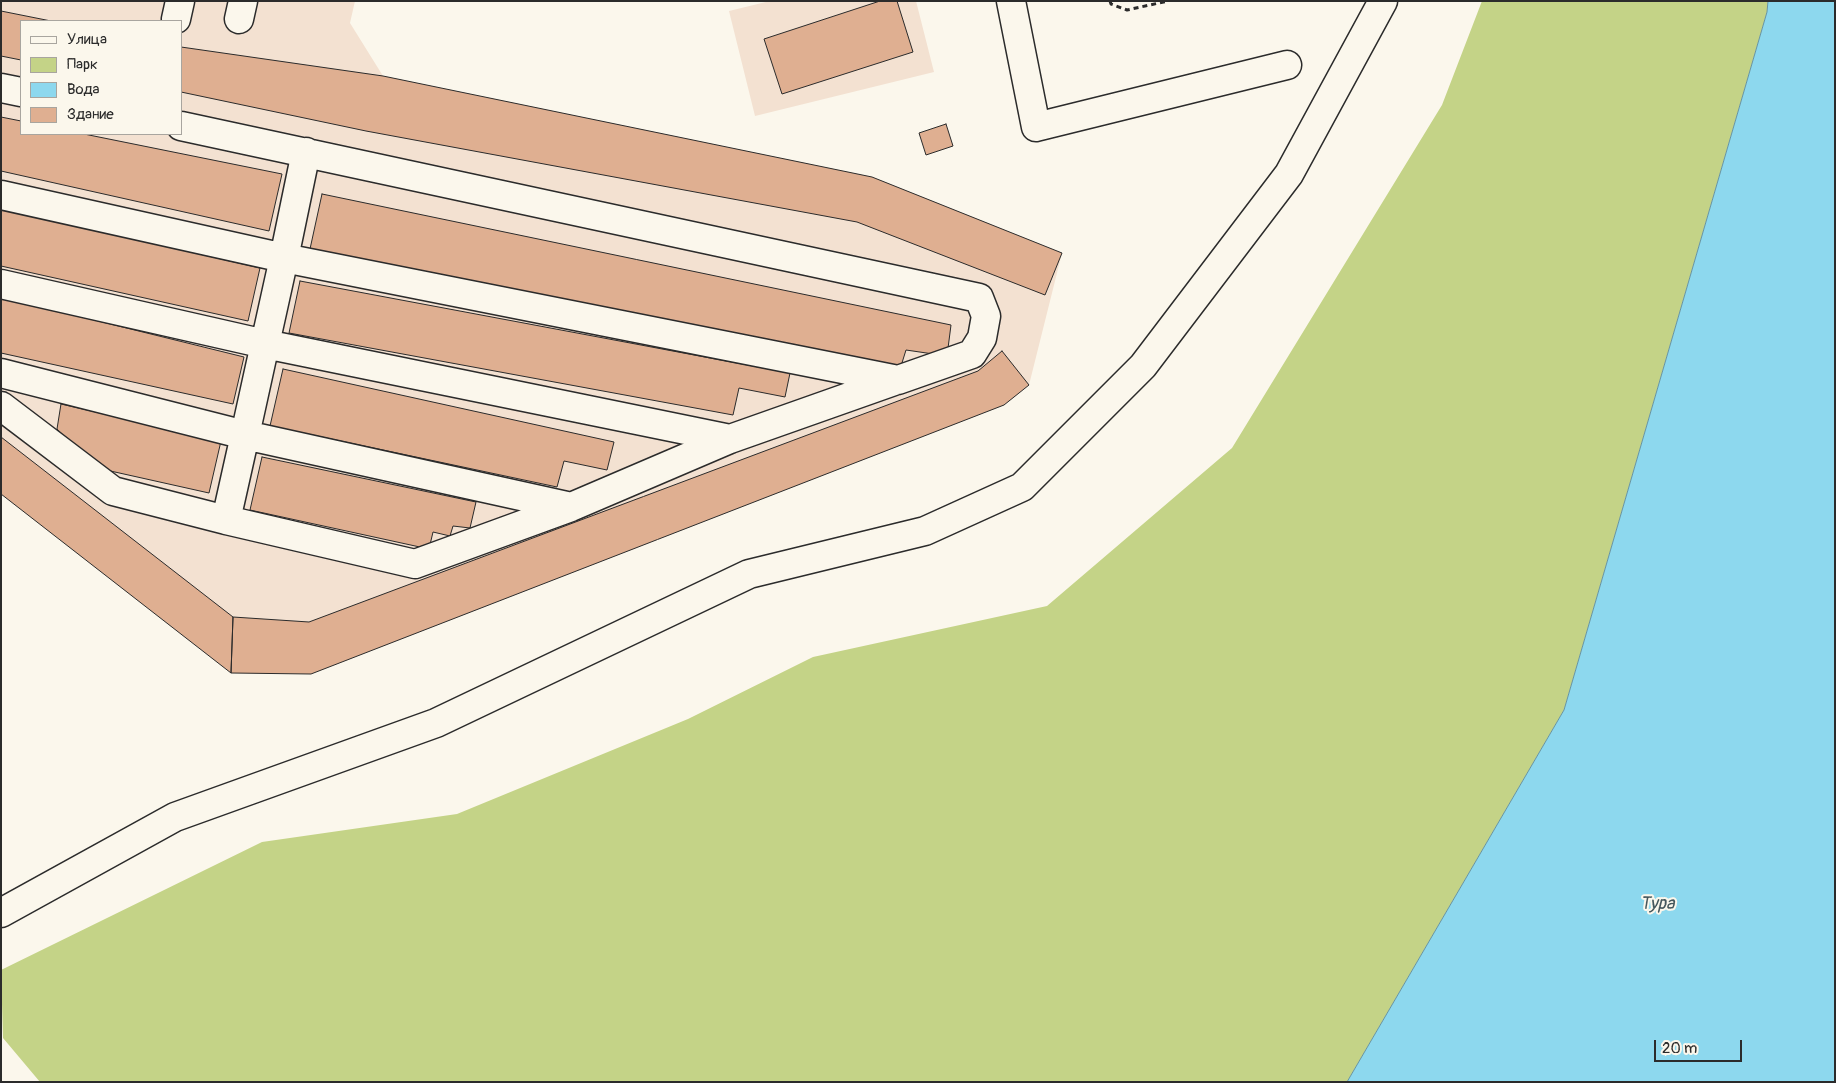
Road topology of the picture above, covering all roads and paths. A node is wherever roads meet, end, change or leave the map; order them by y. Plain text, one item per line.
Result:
1 (1011, 1) edge
2 (1110, 1) edge
3 (1168, 1) edge
4 (1383, 1) edge
5 (1287, 66) dead end
6 (1, 88) edge
7 (20, 92) edge
8 (182, 126) edge
9 (306, 152) junction
10 (1, 195) edge
11 (284, 258) junction
12 (1, 284) edge
13 (265, 344) junction
14 (1, 373) edge
15 (898, 380) junction
16 (1, 406) edge
17 (245, 435) junction
18 (730, 439) junction
19 (570, 506) junction
20 (226, 520) junction
21 (1, 913) edge

1 - 5 lane
2 - 3 path
4 - 21 lane
6 - 7 lane
8 - 9 lane
9 - 11 lane
9 - 15 lane
10 - 11 lane
11 - 13 lane
11 - 15 lane
12 - 13 lane
13 - 17 lane
13 - 18 lane
14 - 17 lane
15 - 18 lane
16 - 20 lane
17 - 19 lane
17 - 20 lane
18 - 19 lane
19 - 20 lane

